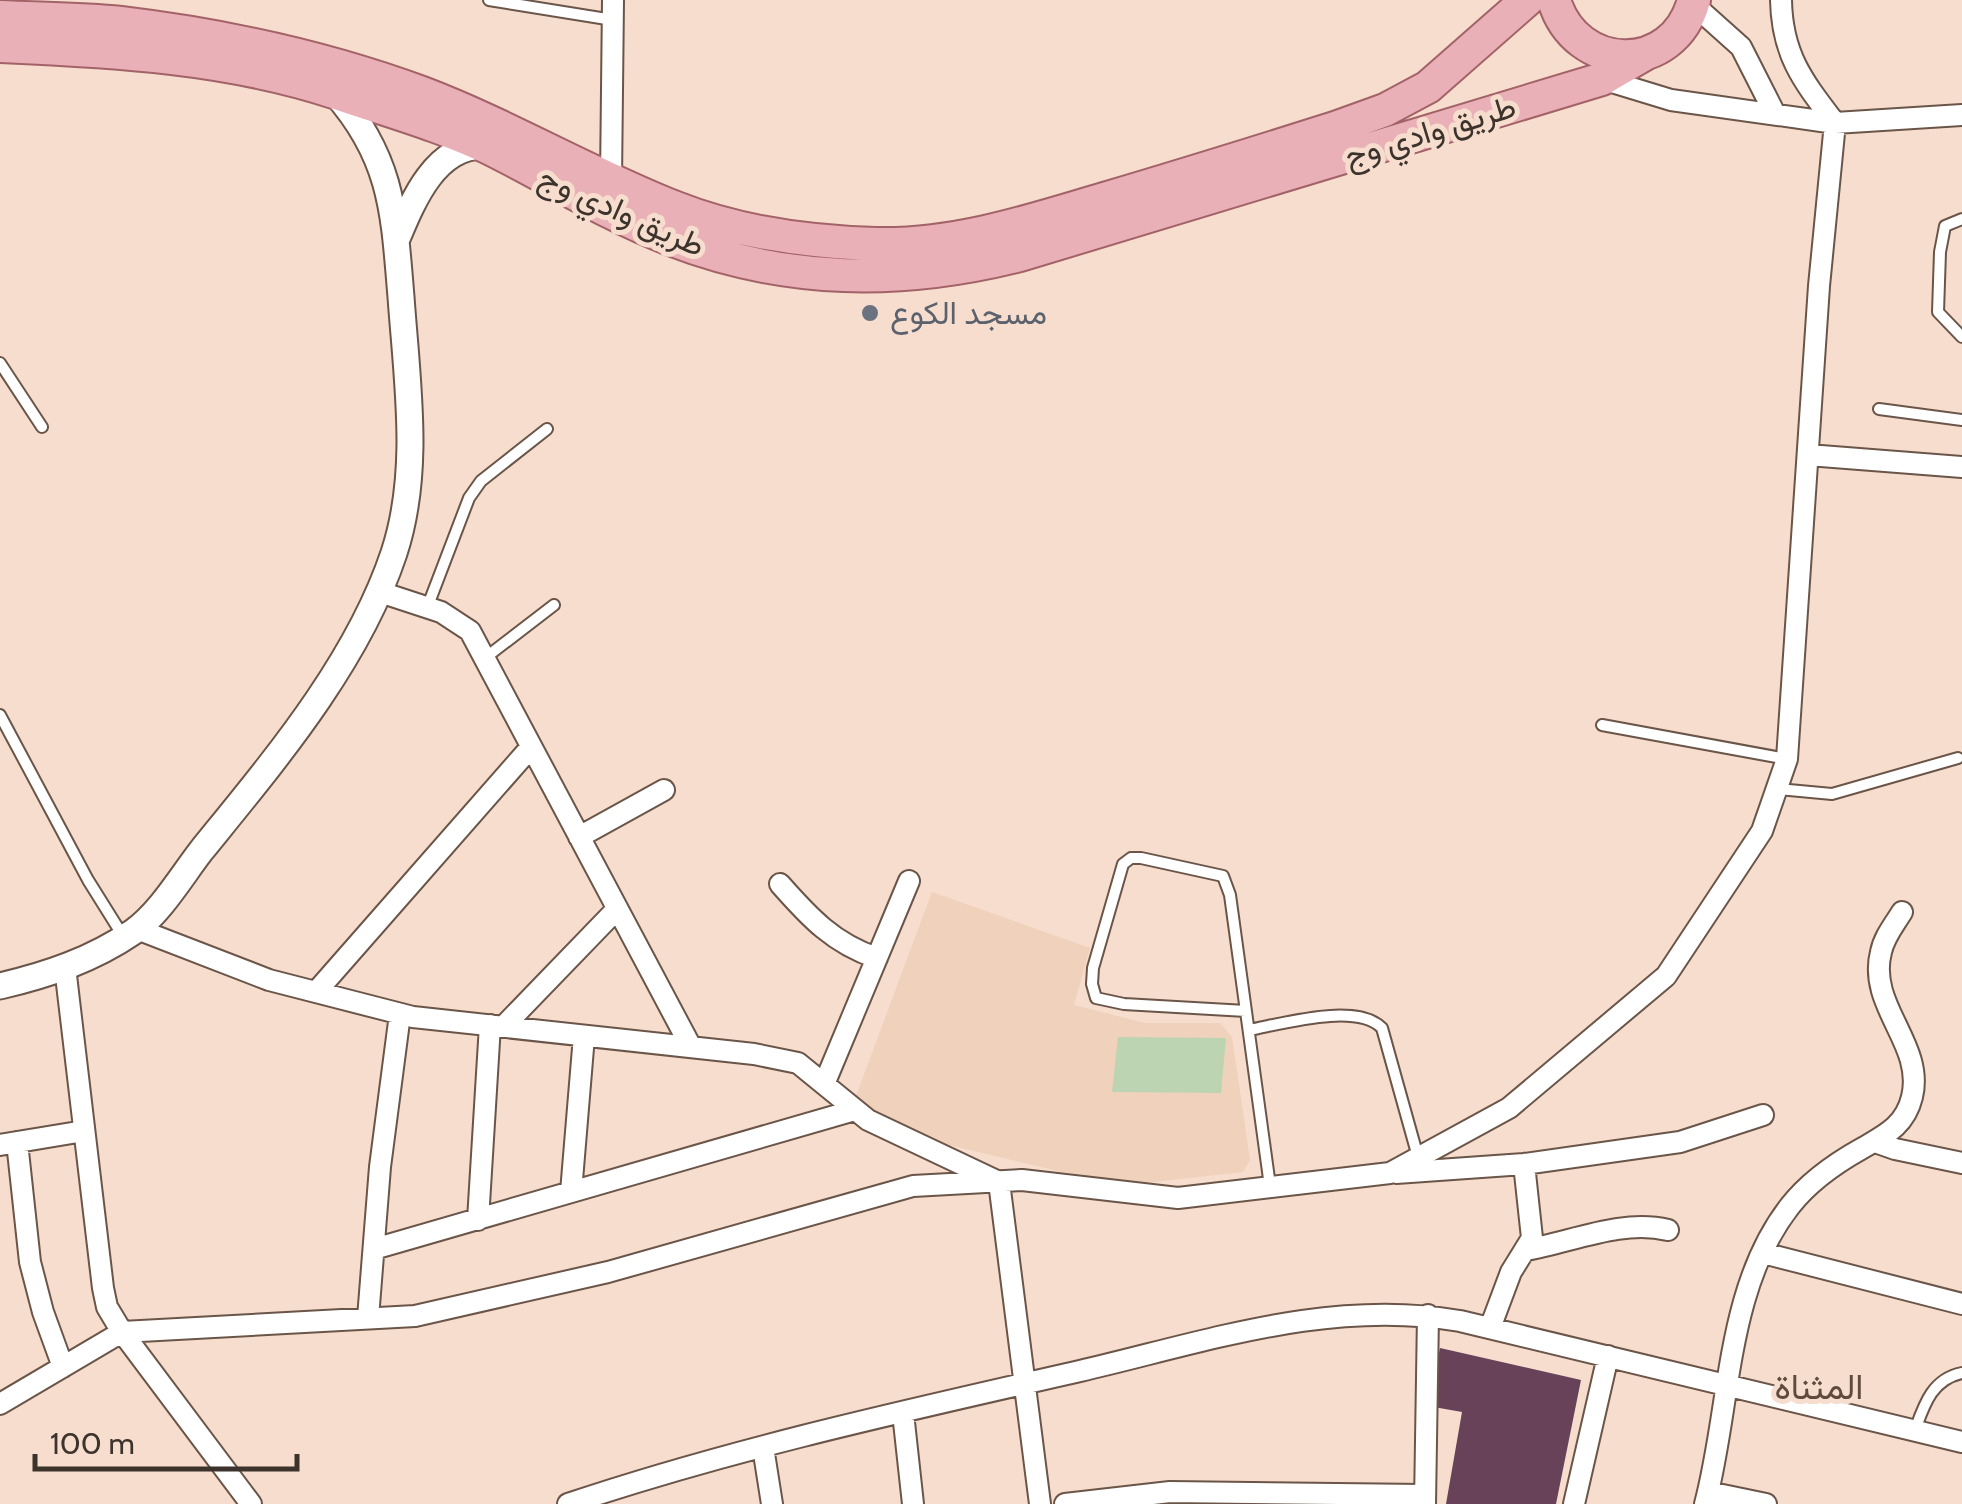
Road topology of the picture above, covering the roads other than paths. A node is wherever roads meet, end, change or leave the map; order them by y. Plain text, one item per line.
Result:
1 (488, 0) edge
2 (1528, 0) edge
3 (1554, 0) edge
4 (1781, 0) edge
5 (1694, 2) edge
6 (613, 10) edge
7 (0, 18) edge
8 (0, 46) edge
9 (1645, 54) junction
10 (1602, 80) junction
11 (334, 92) junction
12 (1775, 114) junction
13 (1962, 115) edge
14 (1835, 123) junction
15 (484, 146) junction
16 (611, 180) junction
17 (1962, 218) edge
18 (396, 241) junction
19 (1962, 337) edge
20 (0, 363) edge
21 (1879, 409) dead end
22 (1962, 420) edge
23 (42, 427) dead end
24 (547, 429) dead end
25 (1808, 456) junction
26 (1962, 467) edge
27 (377, 591) junction
28 (554, 605) dead end
29 (427, 608) junction
30 (484, 658) junction
31 (0, 715) edge
32 (1602, 725) dead end
33 (531, 747) junction
34 (1958, 758) dead end
35 (1787, 759) junction
36 (1777, 789) junction
37 (664, 790) dead end
38 (579, 837) junction
39 (909, 881) dead end
40 (780, 884) dead end
41 (617, 908) junction
42 (1902, 912) dead end
43 (130, 933) junction
44 (877, 958) junction
45 (65, 967) junction
46 (0, 986) edge
47 (316, 992) junction
48 (1246, 1011) junction
49 (400, 1014) junction
50 (497, 1026) junction
51 (1248, 1030) junction
52 (584, 1036) junction
53 (691, 1048) junction
54 (824, 1082) junction
55 (855, 1110) junction
56 (1763, 1115) dead end
57 (84, 1131) junction
58 (1875, 1142) junction
59 (8, 1143) edge
60 (1419, 1158) junction
61 (1962, 1163) edge
62 (1524, 1164) junction
63 (1390, 1174) junction
64 (999, 1182) junction
65 (1270, 1186) junction
66 (572, 1192) junction
67 (478, 1220) junction
68 (1668, 1230) dead end
69 (374, 1250) junction
70 (1526, 1250) junction
71 (1763, 1252) junction
72 (1962, 1304) edge
73 (1428, 1316) junction
74 (368, 1318) junction
75 (1490, 1328) junction
76 (122, 1332) junction
77 (1608, 1356) junction
78 (63, 1367) junction
79 (1962, 1373) edge
80 (1024, 1383) junction
81 (1726, 1385) junction
82 (0, 1404) edge
83 (903, 1413) junction
84 (1915, 1430) junction
85 (1962, 1442) edge
86 (763, 1447) junction
87 (630, 1494) edge
88 (1707, 1498) edge
89 (1336, 1499) edge
90 (1424, 1499) edge
91 (251, 1504) edge
92 (568, 1504) edge
93 (772, 1504) edge
94 (914, 1504) edge
95 (1040, 1504) edge
96 (1065, 1504) edge
97 (1574, 1504) edge
98 (1766, 1504) edge

1 - 6 lane
2 - 16 main road, طريق وادي وج
3 - 9 main road
4 - 14 street
5 - 9 main road, طريق وادي وج
5 - 12 street
6 - 16 street
7 - 16 main road, طريق وادي وج
8 - 11 main road, طريق وادي وج
9 - 10 main road, طريق وادي وج
10 - 12 street
10 - 15 main road, طريق وادي وج
11 - 15 main road, طريق وادي وج
11 - 18 street
12 - 14 street
13 - 14 street
14 - 25 street
15 - 18 street
17 - 19 lane
18 - 27 street
20 - 23 lane
21 - 22 lane
24 - 29 lane
25 - 26 street
25 - 35 street
27 - 29 street
27 - 43 street
28 - 30 lane
29 - 30 street
30 - 33 street
31 - 43 lane
32 - 35 lane
33 - 38 street
33 - 47 street
34 - 36 lane
35 - 36 street
36 - 60 street
37 - 38 street
38 - 41 street
39 - 44 street
40 - 44 street
41 - 50 street
41 - 53 street
42 - 58 street
43 - 45 street
43 - 47 street
44 - 54 street
45 - 46 street
45 - 57 street
47 - 49 street
48 - 48 lane
48 - 51 lane
49 - 50 street
49 - 69 street
50 - 52 street
50 - 67 street
51 - 60 lane
51 - 65 lane
52 - 53 street
52 - 66 street
53 - 54 street
54 - 55 street
55 - 64 street
55 - 66 street
56 - 62 street
57 - 59 street
57 - 76 street
58 - 61 street
58 - 71 street
59 - 78 street
60 - 63 street
62 - 63 street
62 - 70 street
63 - 65 street
64 - 65 street
64 - 74 street
64 - 80 street
66 - 67 street
67 - 69 street
68 - 70 street
69 - 74 street
70 - 75 street
71 - 72 street
71 - 81 street
73 - 75 street
73 - 80 street
73 - 90 street
74 - 76 street
75 - 77 street
76 - 78 street
76 - 91 street
77 - 81 street
77 - 97 street
78 - 82 street
79 - 84 lane
80 - 83 street
80 - 95 street
81 - 84 street
81 - 88 street
83 - 86 street
83 - 94 street
84 - 85 street
86 - 87 street
86 - 93 street
87 - 92 street
88 - 98 street
89 - 90 street
89 - 96 street

